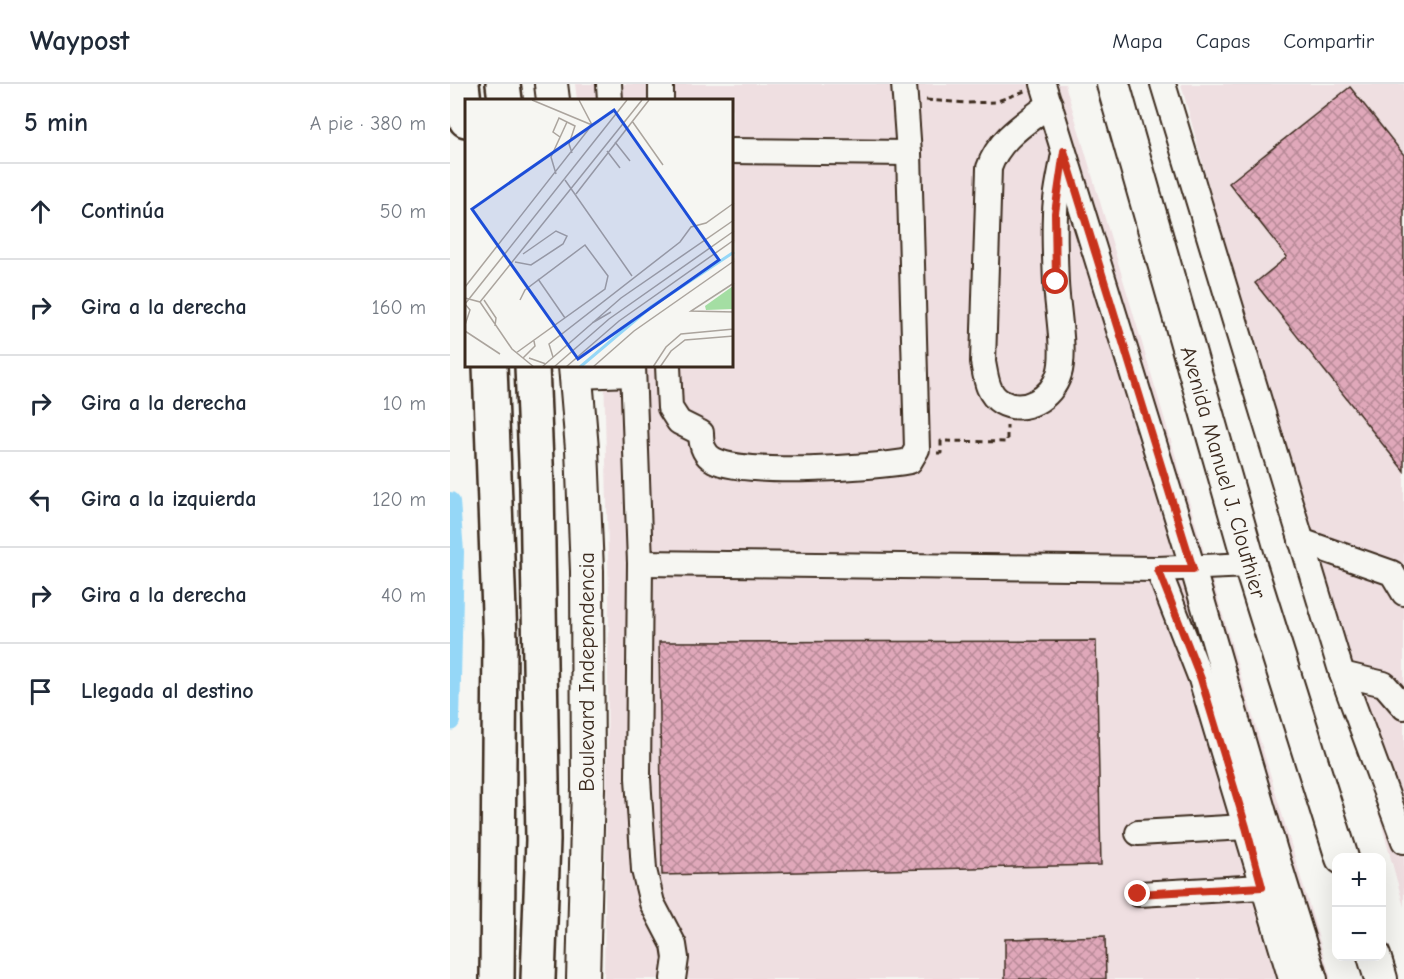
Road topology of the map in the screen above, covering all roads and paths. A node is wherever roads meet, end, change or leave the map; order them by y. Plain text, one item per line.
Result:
1 (462, 84) edge
2 (503, 84) edge
3 (551, 84) edge
4 (609, 84) edge
5 (661, 84) edge
6 (1113, 84) edge
7 (1162, 84) edge
8 (1046, 91) edge
9 (904, 92) edge
10 (505, 99) edge
11 (553, 99) edge
12 (610, 99) edge
13 (662, 99) edge
14 (465, 111) edge
15 (734, 151) edge
16 (1064, 151) junction
17 (909, 153) junction
18 (490, 368) edge
19 (532, 368) edge
20 (668, 368) edge
21 (567, 369) edge
22 (633, 370) edge
23 (1007, 406) junction
24 (916, 453) junction
25 (537, 487) junction
26 (1301, 541) junction
27 (640, 563) junction
28 (1250, 565) junction
29 (1158, 569) junction
30 (1193, 569) junction
31 (1404, 593) edge
32 (1342, 674) junction
33 (1404, 707) edge
34 (1246, 827) junction
35 (1138, 833) dead end
36 (1404, 841) edge
37 (1340, 853) edge
38 (1262, 887) junction
39 (1138, 894) dead end
40 (1375, 961) edge
41 (497, 979) edge
42 (538, 979) edge
43 (583, 979) edge
44 (674, 979) edge
45 (1291, 979) edge
46 (1315, 979) edge
47 (1381, 979) edge

1 - 14 highway
2 - 10 highway
3 - 11 main road
4 - 12 lane
5 - 13 lane
6 - 28 main road, Avenida Manuel J. Clouthier
7 - 26 lane
8 - 9 path
8 - 16 lane
8 - 23 lane
9 - 17 lane
15 - 17 lane
16 - 23 lane
16 - 30 lane
17 - 24 lane
18 - 41 highway
19 - 25 highway, Boulevard Independencia
20 - 24 lane
21 - 22 lane
21 - 25 highway
21 - 43 main road, Boulevard Independencia
22 - 27 lane
23 - 24 path
25 - 42 highway, Boulevard Independencia
26 - 31 lane
26 - 32 lane
27 - 29 lane
27 - 44 lane
28 - 30 lane
28 - 37 main road, Avenida Manuel J. Clouthier
29 - 30 lane
29 - 34 lane
30 - 46 lane
32 - 33 lane
32 - 36 lane
34 - 35 lane
34 - 38 lane
38 - 39 lane
38 - 45 lane
40 - 47 main road

